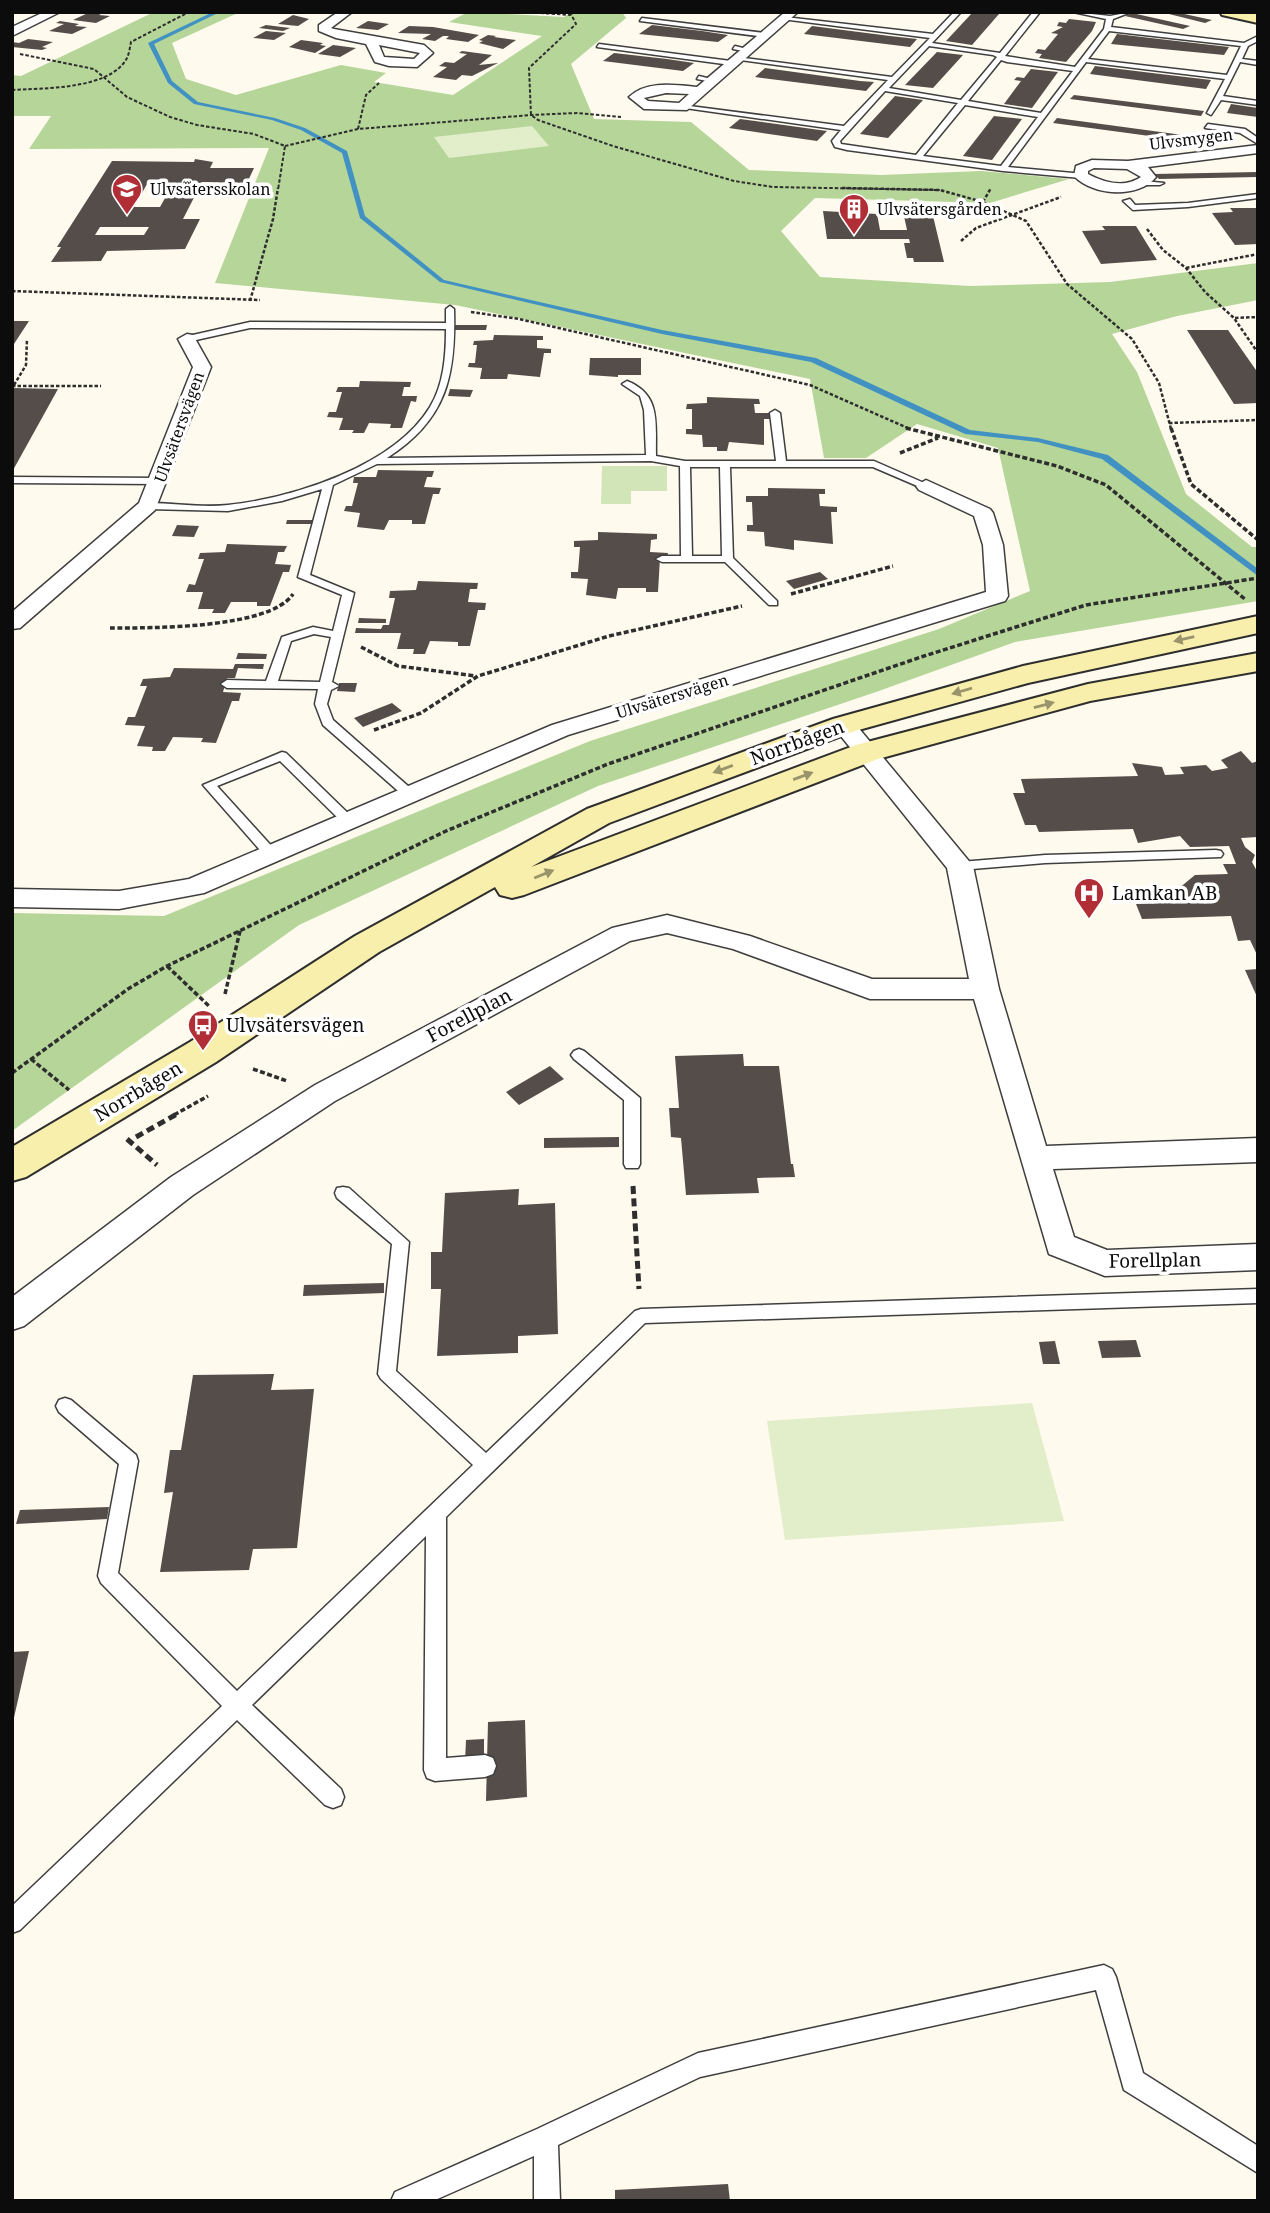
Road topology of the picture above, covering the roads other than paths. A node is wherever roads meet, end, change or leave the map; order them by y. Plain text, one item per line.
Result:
1 (54, 12) edge
2 (346, 12) edge
3 (958, 12) edge
4 (1037, 12) edge
5 (1076, 12) edge
6 (1128, 12) edge
7 (1227, 12) edge
8 (788, 15) edge
9 (1110, 18) junction
10 (1258, 18) edge
11 (642, 20) dead end
12 (1107, 29) junction
13 (12, 32) edge
14 (765, 35) junction
15 (933, 36) junction
16 (1258, 38) edge
17 (371, 40) junction
18 (926, 44) junction
19 (1245, 45) junction
20 (599, 46) dead end
21 (737, 55) junction
22 (1000, 56) junction
23 (1083, 60) junction
24 (1237, 60) junction
25 (1258, 63) edge
26 (1076, 69) junction
27 (1228, 77) junction
28 (893, 79) junction
29 (705, 85) junction
30 (884, 89) junction
31 (1219, 98) junction
32 (962, 101) junction
33 (1258, 103) edge
34 (682, 107) junction
35 (1211, 113) dead end
36 (1042, 114) junction
37 (1056, 115) dead end
38 (1208, 126) dead end
39 (846, 128) junction
40 (1254, 148) edge
41 (917, 158) junction
42 (1128, 164) junction
43 (1003, 169) junction
44 (1081, 176) junction
45 (1160, 183) dead end
46 (1133, 194) junction
47 (1258, 196) edge
48 (450, 309) road end
49 (451, 326) junction
50 (187, 339) joint
51 (627, 384) dead end
52 (775, 413) dead end
53 (651, 458) junction
54 (376, 461) junction
55 (781, 463) junction
56 (685, 464) junction
57 (725, 464) junction
58 (12, 480) edge
59 (159, 481) junction
60 (328, 484) junction
61 (926, 486) joint
62 (148, 506) junction
63 (662, 559) dead end
64 (687, 559) junction
65 (728, 559) junction
66 (771, 602) road end
67 (20, 609) edge
68 (1253, 617) edge
69 (12, 623) edge
70 (338, 635) junction
71 (1258, 662) edge
72 (226, 684) dead end
73 (271, 684) junction
74 (330, 686) junction
75 (844, 725) junction
76 (867, 752) junction
77 (410, 794) junction
78 (349, 821) junction
79 (271, 854) junction
80 (1216, 854) dead end
81 (960, 866) junction
82 (12, 898) edge
83 (367, 944) junction
84 (985, 989) junction
85 (579, 1055) dead end
86 (1258, 1150) edge
87 (1037, 1158) junction
88 (632, 1164) road end
89 (12, 1166) edge
90 (344, 1193) dead end
91 (1258, 1257) edge
92 (1258, 1296) edge
93 (12, 1315) edge
94 (65, 1406) dead end
95 (486, 1465) junction
96 (436, 1513) junction
97 (236, 1706) junction
98 (485, 1766) dead end
99 (333, 1797) dead end
100 (12, 1922) edge
101 (546, 2138) junction
102 (1258, 2161) edge
103 (404, 2201) edge
104 (547, 2201) edge

1 - 13 street
2 - 17 street
3 - 15 lane
4 - 22 lane
5 - 9 lane
6 - 9 lane
7 - 10 street
8 - 14 street
8 - 15 lane
9 - 12 lane
11 - 14 lane
12 - 19 lane
12 - 23 lane
14 - 21 street
15 - 18 lane
16 - 19 lane
17 - 17 street
18 - 22 lane
18 - 28 lane
19 - 24 lane
20 - 21 lane
21 - 28 lane
21 - 29 street
22 - 26 lane
22 - 32 lane
23 - 26 lane
23 - 27 lane
24 - 25 lane
24 - 27 lane
26 - 36 lane
27 - 31 lane
28 - 30 lane
29 - 34 street
29 - 34 street
30 - 32 lane
30 - 39 lane
31 - 33 lane
31 - 35 lane
32 - 36 lane
32 - 41 lane
34 - 39 lane
36 - 37 lane
36 - 43 lane
38 - 40 lane
39 - 41 lane
40 - 42 street, Ulvsmygen
41 - 43 lane
42 - 44 street, Ulvsmygen
42 - 46 street, Ulvsmygen
43 - 44 lane
44 - 46 street
45 - 46 lane
46 - 47 lane
48 - 49 lane
49 - 50 lane
49 - 54 lane
50 - 59 street, Ulvsätersvägen
51 - 53 lane
52 - 55 lane
53 - 54 lane
53 - 56 lane
54 - 60 lane
55 - 57 lane
55 - 61 lane
56 - 57 lane
56 - 64 lane
57 - 65 lane
58 - 59 lane
59 - 62 street, Ulvsätersvägen
60 - 62 lane
60 - 70 lane
61 - 77 street, Ulvsätersvägen
62 - 67 street, Ulvsätersvägen
63 - 64 lane
64 - 65 lane
65 - 66 lane
67 - 69 street, Ulvsätersvägen
68 -> 75 street, Norrbågen
70 - 73 lane
70 - 74 lane
76 -> 71 street, Norrbågen
72 - 73 lane
73 - 74 lane
74 - 77 lane
75 - 76 street, Forellplan
75 -> 83 street, Norrbågen
76 - 81 street, Forellplan
83 -> 76 street, Norrbågen
77 - 78 street, Ulvsätersvägen
78 - 79 street, Ulvsätersvägen
78 - 79 lane
79 - 82 street, Ulvsätersvägen
80 - 81 lane
81 - 84 street, Forellplan
83 - 89 street, Norrbågen
84 - 87 street, Forellplan
84 - 93 street, Forellplan
85 - 88 lane
86 - 87 street
87 - 91 street, Forellplan
90 - 95 lane
92 - 95 lane
94 - 97 lane
95 - 96 lane
96 - 97 lane
96 - 98 lane
97 - 99 lane
97 - 100 lane
101 - 102 lane
101 - 103 lane
101 - 104 lane

